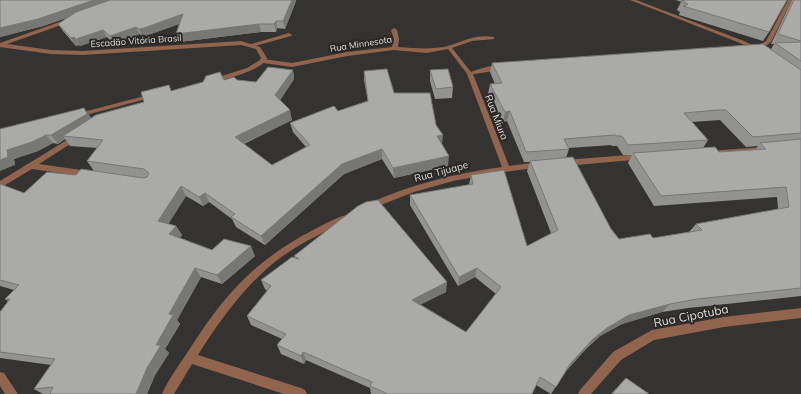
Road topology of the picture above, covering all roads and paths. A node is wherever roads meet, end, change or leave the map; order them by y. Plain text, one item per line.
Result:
1 (790, 0) edge
2 (636, 1) edge
3 (77, 17) edge
4 (394, 30) dead end
5 (289, 35) dead end
6 (492, 38) dead end
7 (0, 45) edge
8 (251, 45) junction
9 (449, 47) junction
10 (394, 48) junction
11 (739, 49) edge
12 (757, 49) junction
13 (764, 54) edge
14 (263, 61) junction
15 (505, 68) edge
16 (470, 74) junction
17 (208, 82) edge
18 (156, 95) edge
19 (133, 101) junction
20 (117, 112) edge
21 (74, 116) edge
22 (84, 133) edge
23 (770, 148) edge
24 (698, 154) edge
25 (651, 157) edge
26 (559, 163) edge
27 (544, 164) edge
28 (31, 166) junction
29 (506, 168) junction
30 (93, 174) edge
31 (0, 185) edge
32 (365, 208) edge
33 (352, 214) edge
34 (801, 313) edge
35 (190, 358) junction
36 (0, 377) edge
37 (12, 394) edge
38 (168, 394) edge
39 (301, 394) edge
40 (584, 394) edge

1 - 12 street
2 - 12 street
3 - 7 street
4 - 10 street
5 - 8 street, Escadão Vitória Brasil
6 - 9 street, Rua Minnesota
7 - 8 street, Escadão Vitória Brasil
8 - 14 street
9 - 10 street, Rua Minnesota
9 - 16 street
10 - 14 street, Rua Minnesota
11 - 12 street
12 - 13 street
14 - 17 street
15 - 16 street
16 - 29 street, Rua Miura
18 - 19 street
19 - 20 street
19 - 21 street
22 - 28 street
23 - 24 street
25 - 26 street
27 - 29 street, Rua Tijuape
28 - 30 street
28 - 31 street
29 - 32 street, Rua Tijuape
33 - 35 street
34 - 40 street, Rua Cipotuba
35 - 38 street
35 - 39 street
36 - 37 street

